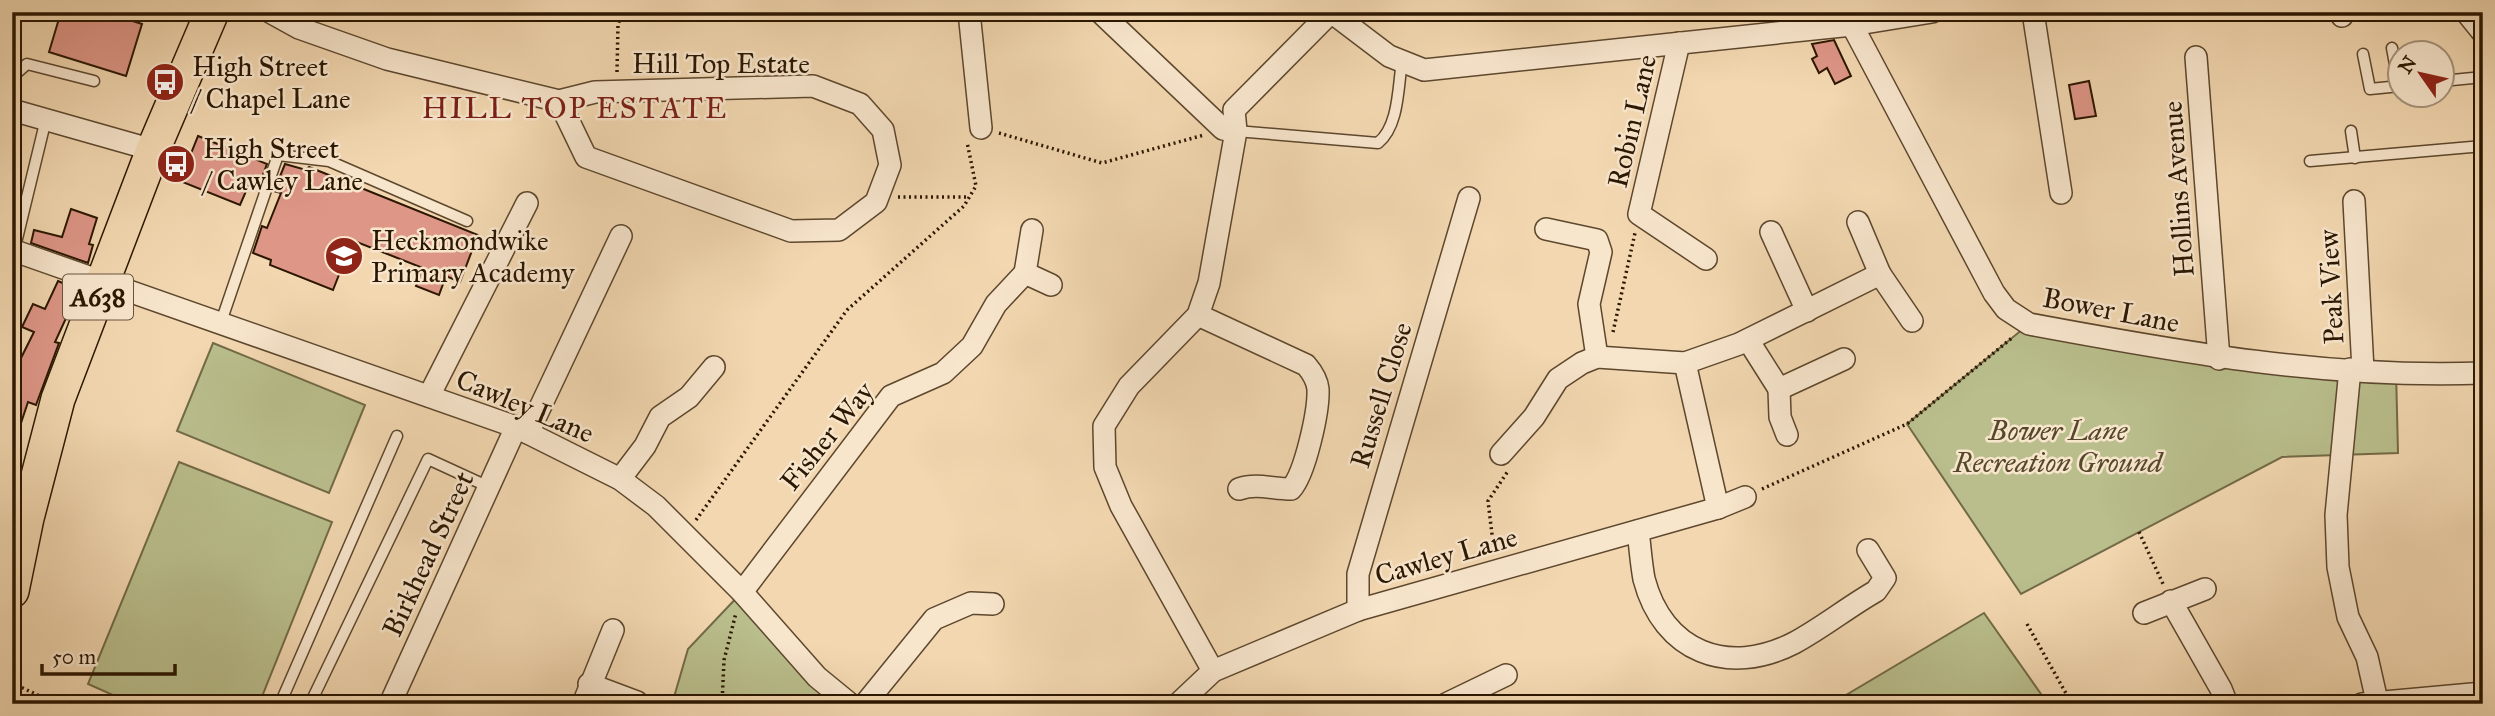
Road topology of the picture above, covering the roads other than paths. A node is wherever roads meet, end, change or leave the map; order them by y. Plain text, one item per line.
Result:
1 (212, 12) edge
2 (270, 12) edge
3 (969, 12) edge
4 (1100, 12) edge
5 (1331, 12) edge
6 (1933, 12) edge
7 (2033, 12) edge
8 (2466, 12) edge
9 (1828, 20) edge
10 (1852, 26) junction
11 (2483, 33) edge
12 (1679, 43) junction
13 (2363, 54) dead end
14 (2196, 57) dead end
15 (1402, 61) junction
16 (12, 76) edge
17 (2483, 77) edge
18 (94, 80) dead end
19 (2456, 80) edge
20 (2386, 87) edge
21 (559, 101) junction
22 (12, 110) edge
23 (46, 119) junction
24 (981, 128) road end
25 (1229, 130) junction
26 (2351, 131) dead end
27 (2483, 146) edge
28 (153, 150) junction
29 (2355, 158) junction
30 (2310, 161) dead end
31 (2061, 193) dead end
32 (1469, 198) dead end
33 (2354, 201) dead end
34 (527, 203) dead end
35 (467, 221) dead end
36 (1858, 222) dead end
37 (1546, 229) dead end
38 (1032, 230) dead end
39 (1772, 232) dead end
40 (621, 236) dead end
41 (13, 251) edge
42 (1706, 258) dead end
43 (1025, 273) junction
44 (1880, 274) junction
45 (104, 281) junction
46 (1051, 285) dead end
47 (1807, 311) junction
48 (1198, 315) junction
49 (1912, 321) dead end
50 (221, 322) junction
51 (1748, 340) junction
52 (1602, 357) junction
53 (1844, 359) dead end
54 (2219, 359) junction
55 (1685, 363) junction
56 (714, 367) dead end
57 (2356, 370) junction
58 (2483, 373) edge
59 (1779, 389) junction
60 (429, 396) junction
61 (522, 430) junction
62 (1787, 435) dead end
63 (397, 436) dead end
64 (1506, 460) road end
65 (620, 479) junction
66 (489, 487) junction
67 (1239, 489) dead end
68 (1745, 497) road end
69 (1718, 508) junction
70 (1638, 531) junction
71 (1868, 550) dead end
72 (2206, 589) dead end
73 (12, 591) edge
74 (742, 592) junction
75 (2171, 601) junction
76 (993, 604) dead end
77 (1358, 610) junction
78 (2144, 613) dead end
79 (613, 630) dead end
80 (1213, 671) junction
81 (1506, 675) dead end
82 (2483, 692) edge
83 (586, 694) edge
84 (637, 702) dead end
85 (2370, 702) edge
86 (280, 704) edge
87 (310, 704) edge
88 (390, 704) edge
89 (850, 704) edge
90 (865, 704) edge
91 (1178, 704) edge
92 (1447, 704) edge
93 (2227, 704) edge

1 - 28 main road, A638
2 - 21 street, Hill Top Estate
3 - 24 street
4 - 25 street
5 - 15 street
5 - 25 street
6 - 10 street
7 - 31 street
8 - 11 street
9 - 10 street
9 - 12 street
10 - 54 street, Bower Lane
12 - 15 street
12 - 42 street, Robin Lane
13 - 20 lane
14 - 54 street, Hollins Avenue
15 - 25 lane
16 - 18 lane
17 - 19 lane
21 - 21 street, Hill Top Estate
22 - 23 street
23 - 28 street
23 - 41 lane
25 - 48 street
26 - 29 lane
27 - 29 lane
28 - 45 main road, A638
29 - 30 lane
32 - 77 street, Russell Close
33 - 57 street, Peak View
34 - 60 street
35 - 50 lane
36 - 44 street
37 - 52 street
38 - 43 street
39 - 47 street
40 - 61 street, Birkhead Street
41 - 45 street, Cawley Lane
43 - 46 street
43 - 74 street, Fisher Way
44 - 47 street
44 - 49 street
45 - 50 street, Cawley Lane
45 - 73 main road, A638
47 - 51 street
48 - 67 street
48 - 80 street
50 - 60 street, Cawley Lane
51 - 55 street
51 - 59 street
52 - 55 street
52 - 64 street
53 - 59 street
54 - 57 street, Bower Lane
55 - 69 street
56 - 65 street
57 - 58 street, Bower Lane
57 - 85 street, Peak View
59 - 62 street
60 - 61 street, Cawley Lane
61 - 65 street, Cawley Lane
61 - 66 street, Birkhead Street
63 - 86 lane
65 - 74 street, Cawley Lane
66 - 87 lane
66 - 88 street, Birkhead Street
68 - 69 street, Cawley Lane
69 - 70 street, Cawley Lane
70 - 71 street
70 - 77 street, Cawley Lane
72 - 75 street
74 - 89 street, Cawley Lane
75 - 78 street
75 - 93 street
76 - 90 street
77 - 80 street, Cawley Lane
79 - 83 street
80 - 91 street, Cawley Lane
81 - 92 street
82 - 85 street
83 - 84 street

